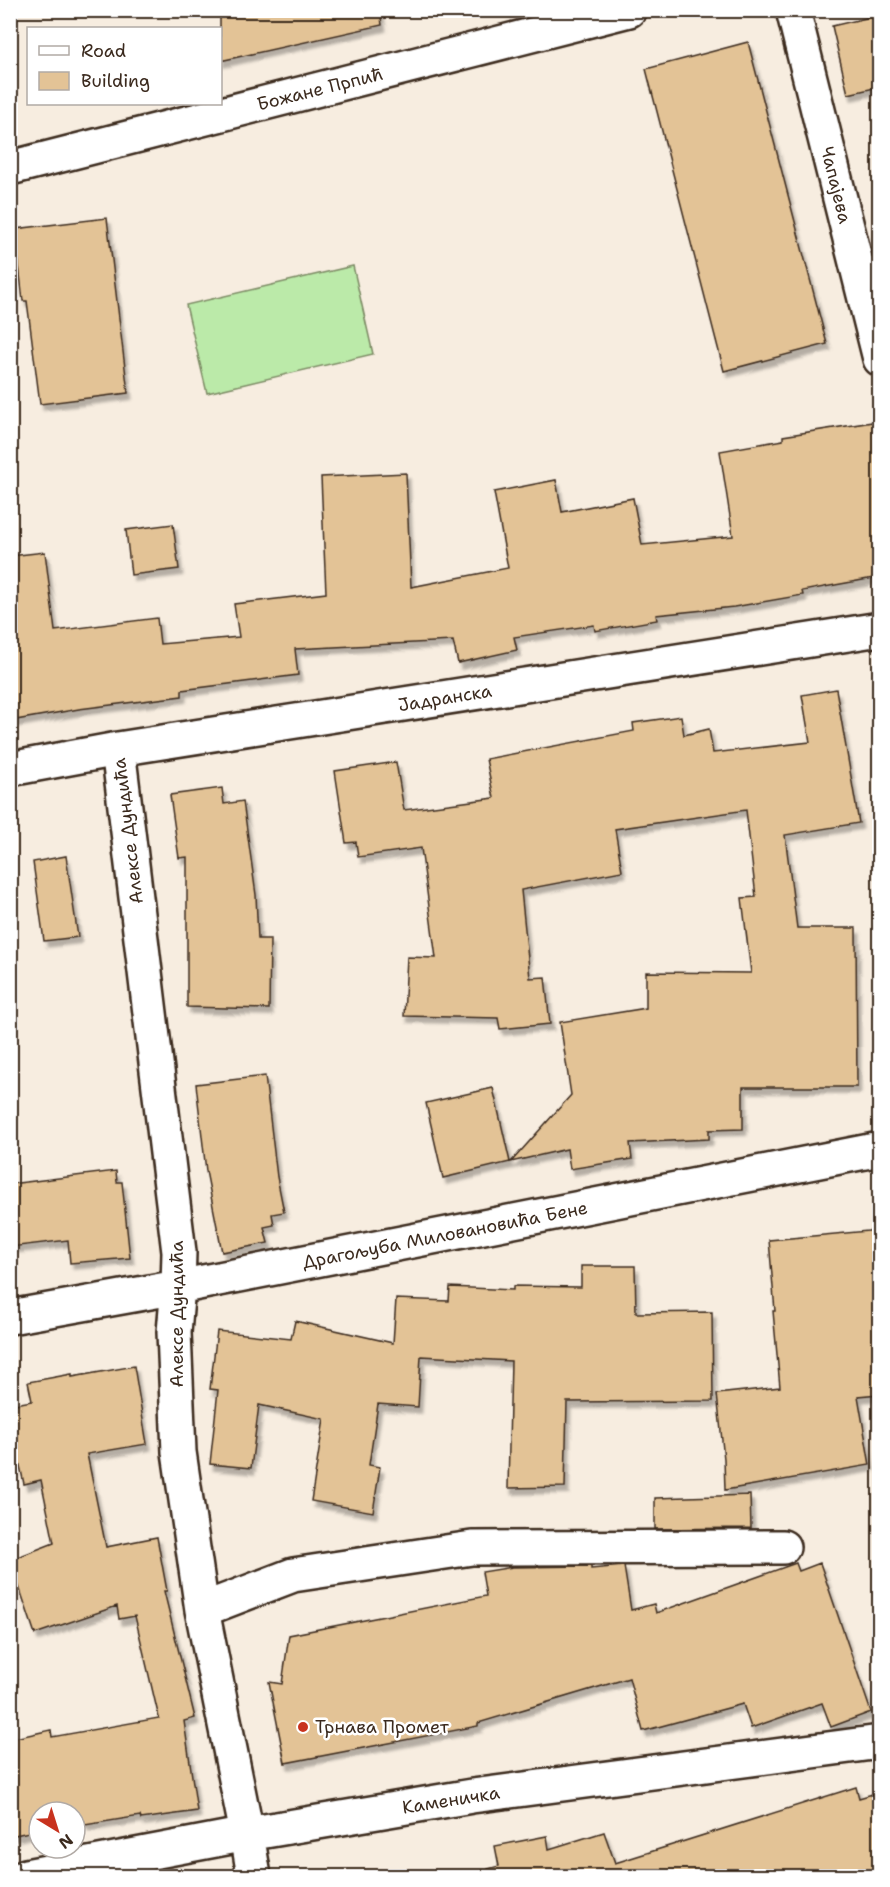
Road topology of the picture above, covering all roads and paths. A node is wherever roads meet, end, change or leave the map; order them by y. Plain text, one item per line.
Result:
1 (629, 10) edge
2 (793, 10) edge
3 (572, 17) edge
4 (10, 168) edge
5 (879, 359) edge
6 (879, 629) edge
7 (118, 749) junction
8 (10, 769) edge
9 (879, 1149) edge
10 (178, 1287) junction
11 (10, 1317) edge
12 (783, 1547) dead end
13 (202, 1610) junction
14 (879, 1742) edge
15 (247, 1834) junction
16 (26, 1876) edge
17 (254, 1876) edge

1 - 3 street, Божане Прпић
2 - 5 street, Чапајева
3 - 4 street, Божане Прпић
6 - 7 street, Јадранска
7 - 8 street, Јадранска
7 - 10 street, Алексе Дундића
9 - 10 street, Драгољуба Миловановића Бене
10 - 11 street, Драгољуба Миловановића Бене
10 - 13 street, Алексе Дундића
12 - 13 street
13 - 15 street, Алексе Дундића
14 - 15 street, Каменичка
15 - 16 street, Каменичка
15 - 17 street, Алексе Дундића

